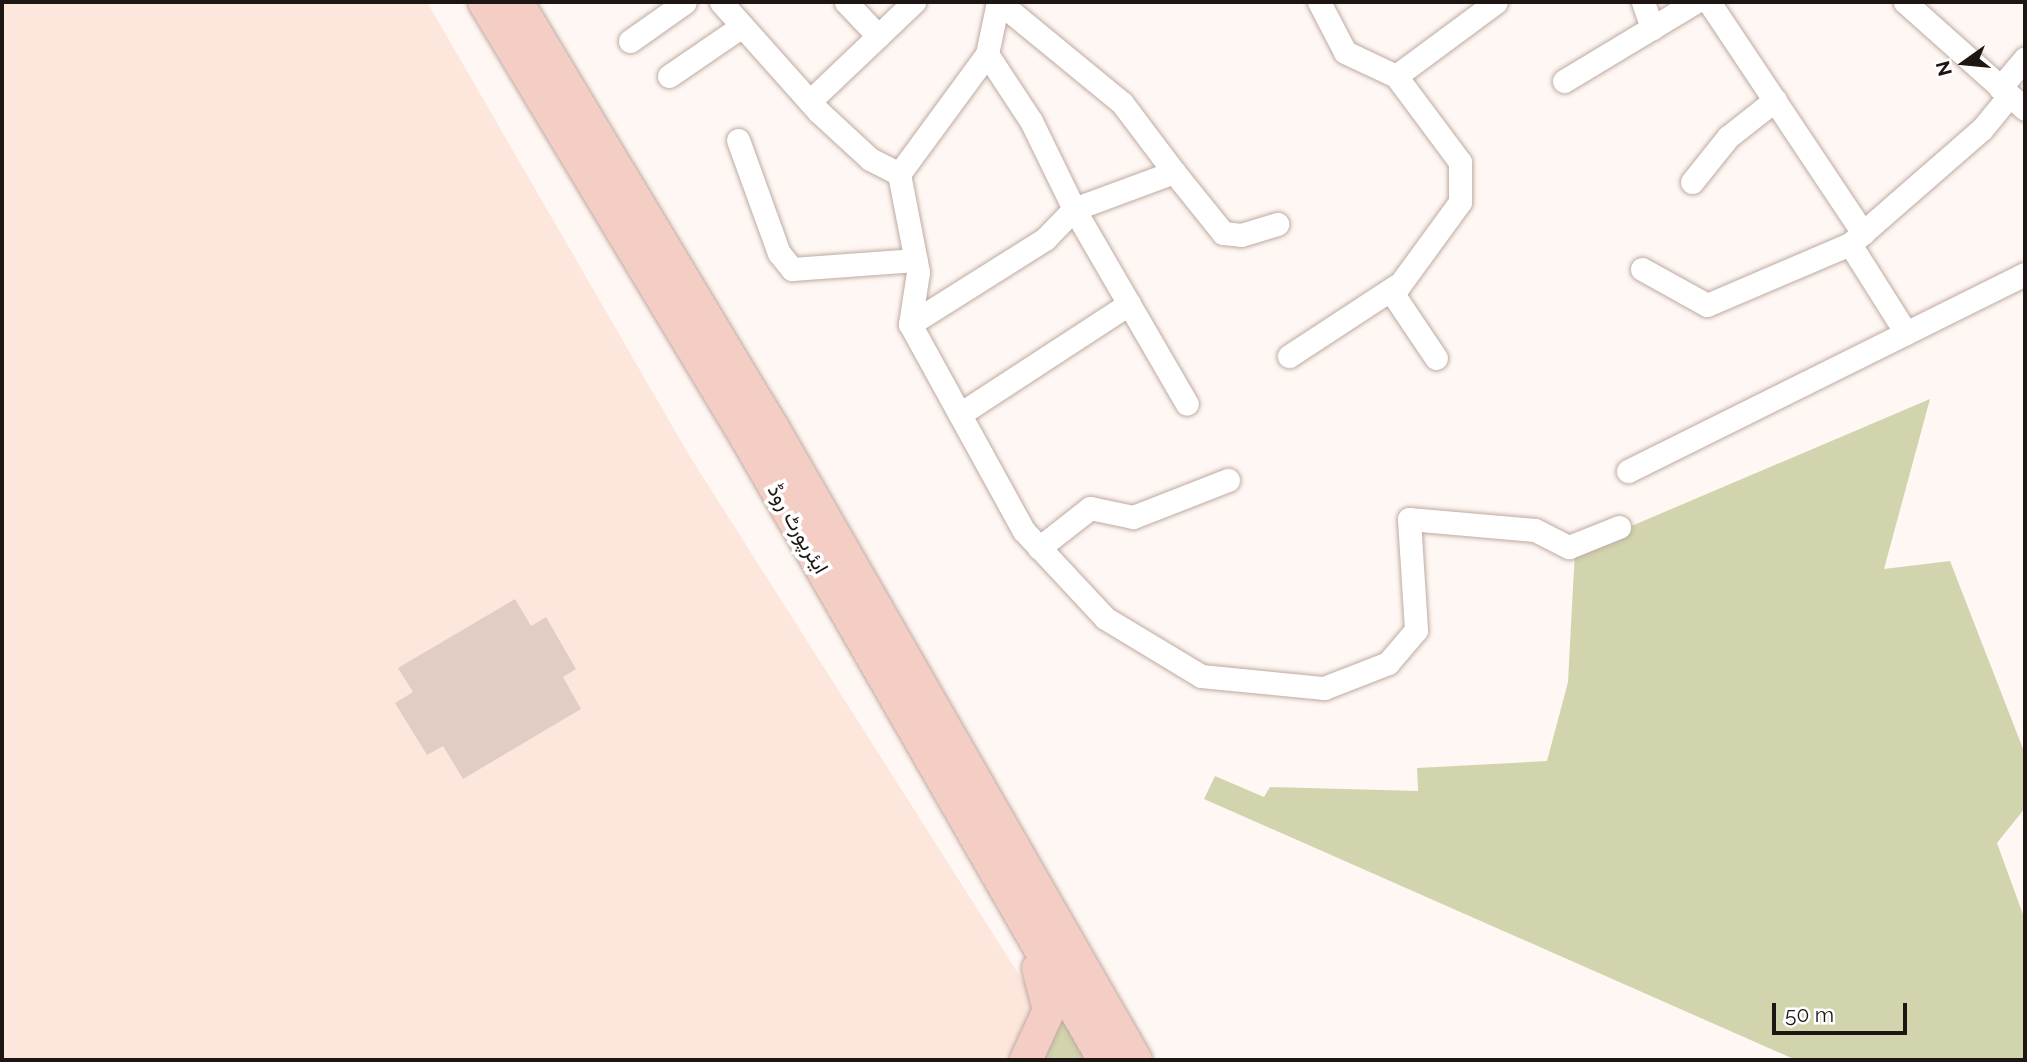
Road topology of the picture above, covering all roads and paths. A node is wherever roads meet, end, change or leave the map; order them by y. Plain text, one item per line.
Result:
1 (484, 2) edge
2 (517, 2) edge
3 (685, 2) edge
4 (721, 2) edge
5 (846, 2) edge
6 (914, 2) edge
7 (999, 2) edge
8 (1319, 2) edge
9 (1496, 2) edge
10 (1643, 2) edge
11 (1695, 2) edge
12 (1709, 2) edge
13 (1918, 6) edge
14 (742, 26) junction
15 (1652, 28) junction
16 (878, 36) junction
17 (630, 41) dead end
18 (987, 54) junction
19 (2025, 58) edge
20 (669, 76) dead end
21 (1396, 76) junction
22 (1564, 81) dead end
23 (2011, 98) edge
24 (1775, 100) junction
25 (810, 101) junction
26 (738, 140) dead end
27 (1174, 172) junction
28 (899, 174) junction
29 (1692, 183) dead end
30 (1074, 209) junction
31 (1277, 224) dead end
32 (1857, 238) junction
33 (916, 260) junction
34 (1642, 269) dead end
35 (2025, 274) edge
36 (1396, 286) junction
37 (1129, 304) junction
38 (910, 324) junction
39 (1906, 333) junction
40 (1289, 356) dead end
41 (1436, 358) dead end
42 (1187, 404) dead end
43 (960, 414) junction
44 (1628, 471) dead end
45 (1228, 480) dead end
46 (1619, 527) dead end
47 (1039, 548) junction
48 (1010, 895) junction
49 (1026, 1060) edge
50 (1104, 1060) edge
51 (1136, 1060) edge

1 - 48 main road, ایئرپورٹ روڈ
2 - 51 main road, ایئرپورٹ روڈ
3 - 17 street
4 - 14 street
5 - 16 street
6 - 16 street
7 - 18 street
7 - 27 street
8 - 21 street
9 - 21 street
10 - 15 street
11 - 15 street
12 - 24 street
13 - 23 street
14 - 20 street
14 - 25 street
15 - 22 street
16 - 25 street
18 - 28 street
18 - 30 street
19 - 23 street
21 - 36 street
23 - 32 street
24 - 29 street
24 - 32 street
25 - 28 street
26 - 33 street
27 - 30 street
27 - 31 street
28 - 33 street
30 - 37 street
30 - 38 street
32 - 34 street
32 - 39 street
33 - 38 street
35 - 39 street
36 - 40 street
36 - 41 street
37 - 42 street
37 - 43 street
38 - 43 street
39 - 44 street
43 - 47 street
45 - 47 street
46 - 47 street
48 - 49 main road
48 - 50 main road, ایئرپورٹ روڈ

